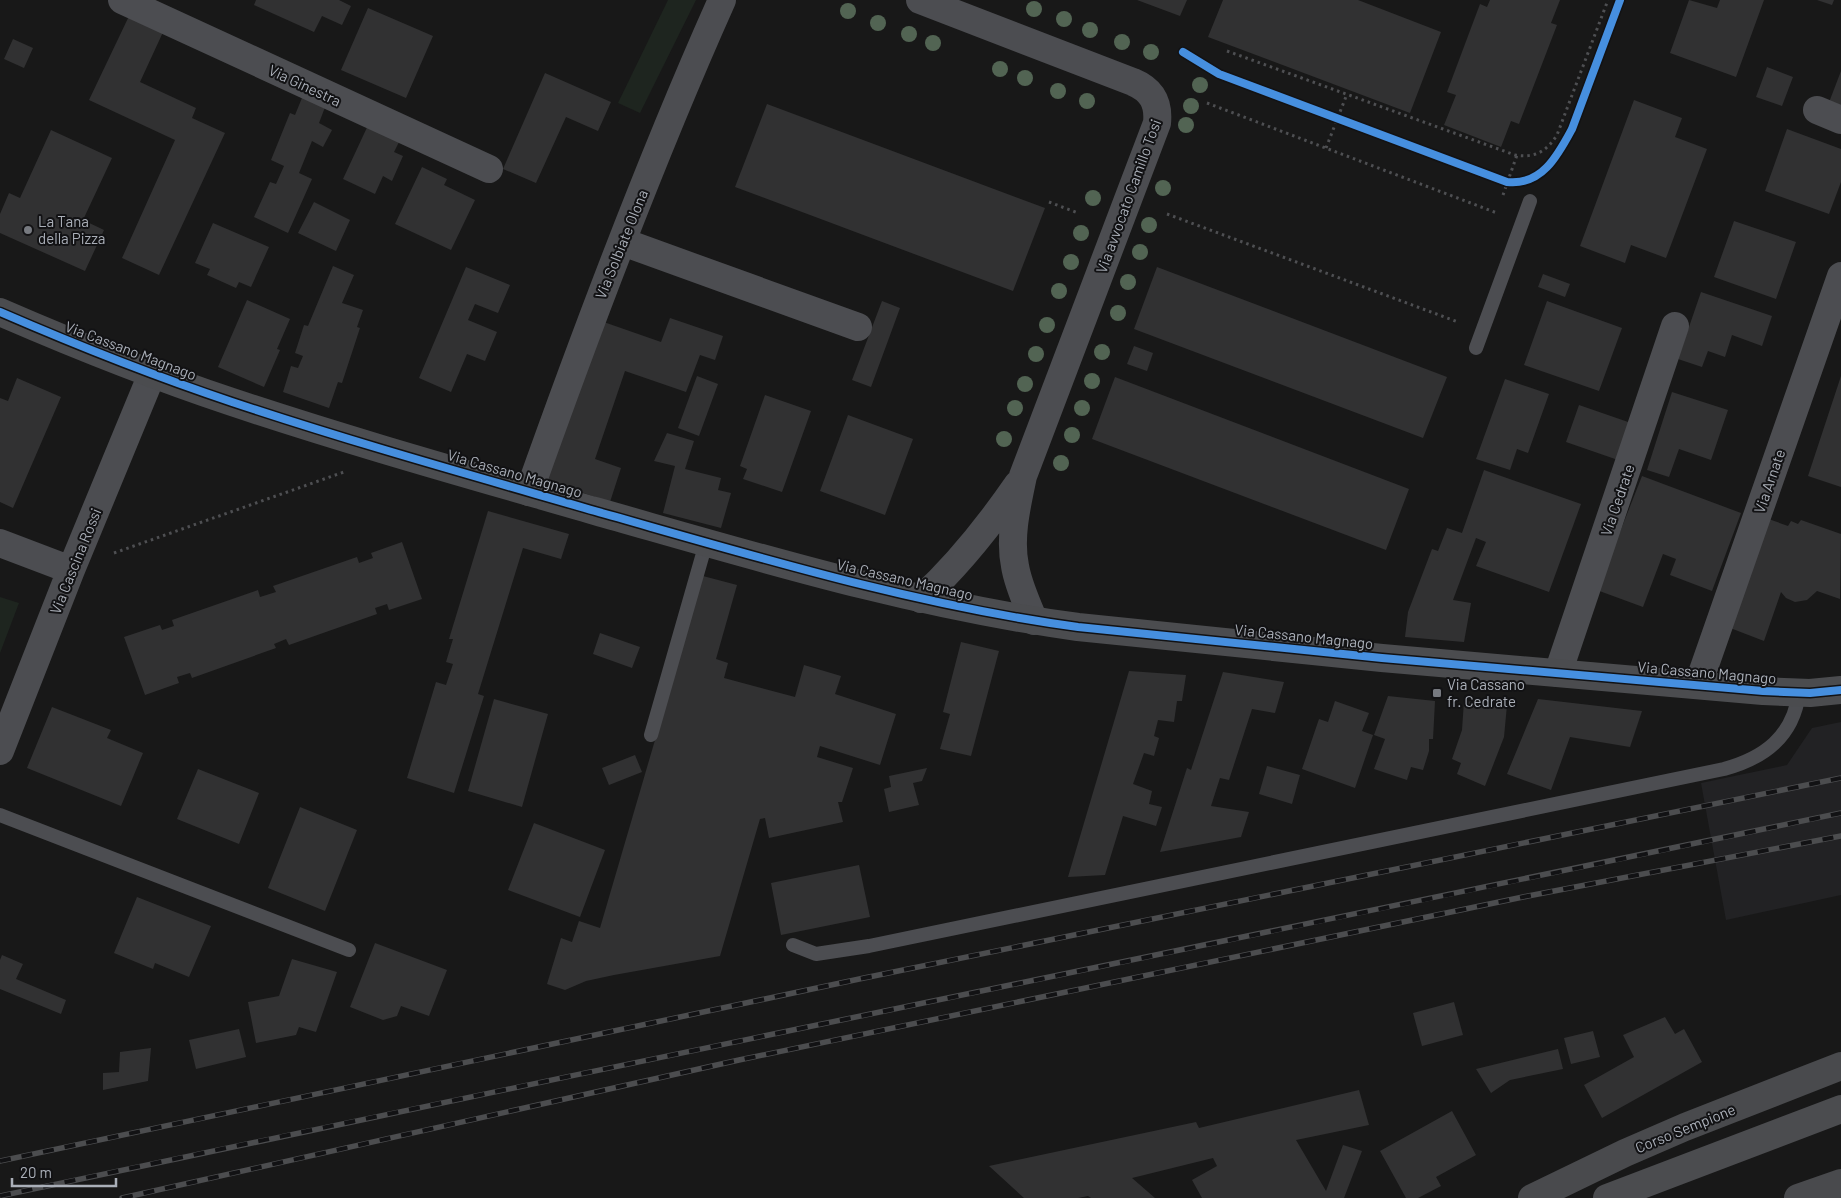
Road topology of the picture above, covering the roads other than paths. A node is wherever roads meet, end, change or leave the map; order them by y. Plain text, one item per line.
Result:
1 (122, 0) edge
2 (722, 0) edge
3 (920, 0) edge
4 (489, 169) dead end
5 (1530, 201) dead end
6 (623, 242) junction
7 (1841, 276) edge
8 (0, 312) edge
9 (1675, 326) dead end
10 (858, 327) dead end
11 (1476, 348) dead end
12 (152, 374) junction
13 (1023, 476) junction
14 (529, 492) junction
15 (0, 543) edge
16 (706, 543) junction
17 (71, 570) junction
18 (921, 599) junction
19 (1034, 621) junction
20 (1558, 673) junction
21 (1698, 686) junction
22 (1841, 690) edge
23 (1799, 693) junction
24 (651, 735) dead end
25 (0, 750) edge
26 (0, 815) edge
27 (793, 945) dead end
28 (349, 950) dead end
29 (1841, 1066) edge
30 (1841, 1109) edge
31 (1841, 1183) edge
32 (1532, 1198) edge
33 (1607, 1198) edge
34 (1798, 1198) edge

1 - 4 street, Via Ginestra
2 - 6 street, Via Solbiate Olona
3 - 13 street, Via avvocato Camillo Tosi
5 - 11 lane
6 - 10 street
6 - 14 street, Via Solbiate Olona
7 - 21 street, Via Arnate
8 - 12 street, Via Cassano Magnago
9 - 20 street, Via Cedrate
12 - 14 street, Via Cassano Magnago
12 - 17 street, Via Cascina Rossi
13 - 18 street, Via avvocato Camillo Tosi
13 - 19 street, Via avvocato Camillo Tosi
14 - 16 street, Via Cassano Magnago
15 - 17 street
16 - 18 street, Via Cassano Magnago
16 - 24 lane
17 - 25 street, Via Cascina Rossi
18 - 19 street, Via Cassano Magnago
19 - 20 street, Via Cassano Magnago
20 - 21 street, Via Cassano Magnago
21 - 23 street, Via Cassano Magnago
22 - 23 street, Via Cassano Magnago
23 - 27 lane
26 - 28 lane
29 - 32 main road, Corso Sempione
30 - 33 street
31 - 34 main road

